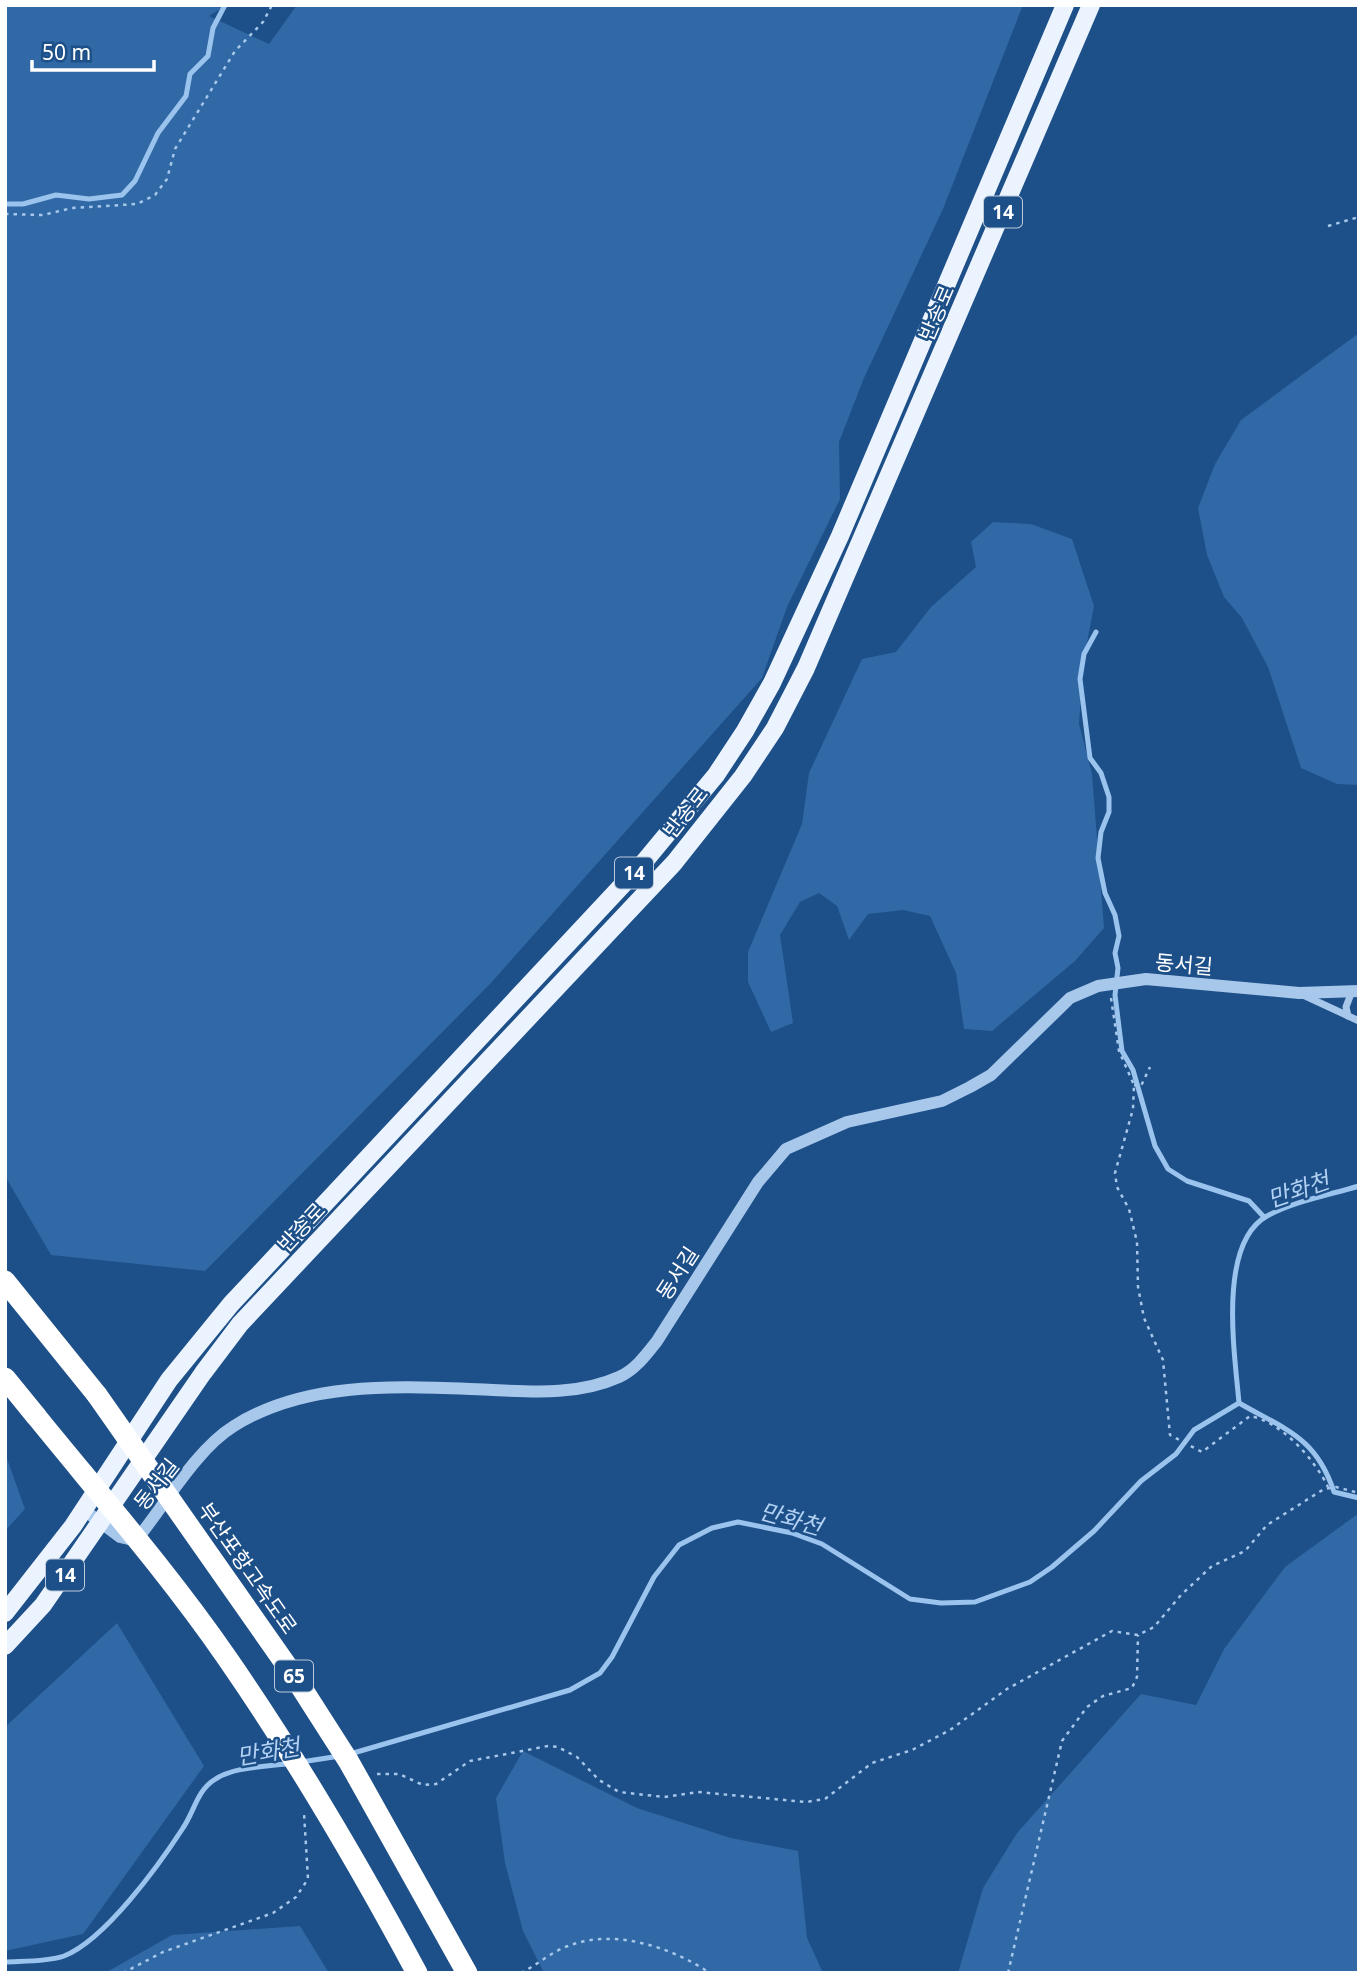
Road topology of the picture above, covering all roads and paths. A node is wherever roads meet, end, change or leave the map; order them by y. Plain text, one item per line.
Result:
1 (272, 5) edge
2 (1065, 5) edge
3 (1091, 5) edge
4 (5, 214) edge
5 (1359, 217) edge
6 (1328, 226) dead end
7 (1114, 983) junction
8 (1356, 991) edge
9 (1299, 993) junction
10 (1348, 1016) junction
11 (1359, 1021) edge
12 (1150, 1067) dead end
13 (1134, 1085) junction
14 (5, 1281) edge
15 (5, 1378) edge
16 (1331, 1488) junction
17 (1359, 1493) edge
18 (84, 1510) junction
19 (100, 1524) junction
20 (5, 1613) edge
21 (1138, 1635) junction
22 (5, 1646) edge
23 (373, 1774) dead end
24 (304, 1805) dead end
25 (123, 1973) edge
26 (417, 1973) edge
27 (467, 1973) edge
28 (520, 1973) edge
29 (710, 1973) edge
30 (1008, 1973) edge

1 - 4 path
2 - 18 main road, 반송로 / 14
3 - 19 main road, 반송로 / 14
5 - 6 path
7 - 9 street, 동서길
7 - 13 path
7 - 19 street, 동서길
8 - 9 street, 동서길
8 - 10 street
9 - 10 street, 동서길
10 - 11 street, 동서길
12 - 13 path
13 - 16 path
14 - 27 highway, 부산포항고속도로 / 65, bridge
15 - 26 highway, 65, bridge
16 - 17 path
16 - 21 path
18 - 19 street, 동서길
18 - 20 main road, 반송로 / 14
19 - 22 main road, 반송로 / 14
21 - 23 path
21 - 30 path
24 - 25 path
28 - 29 path

